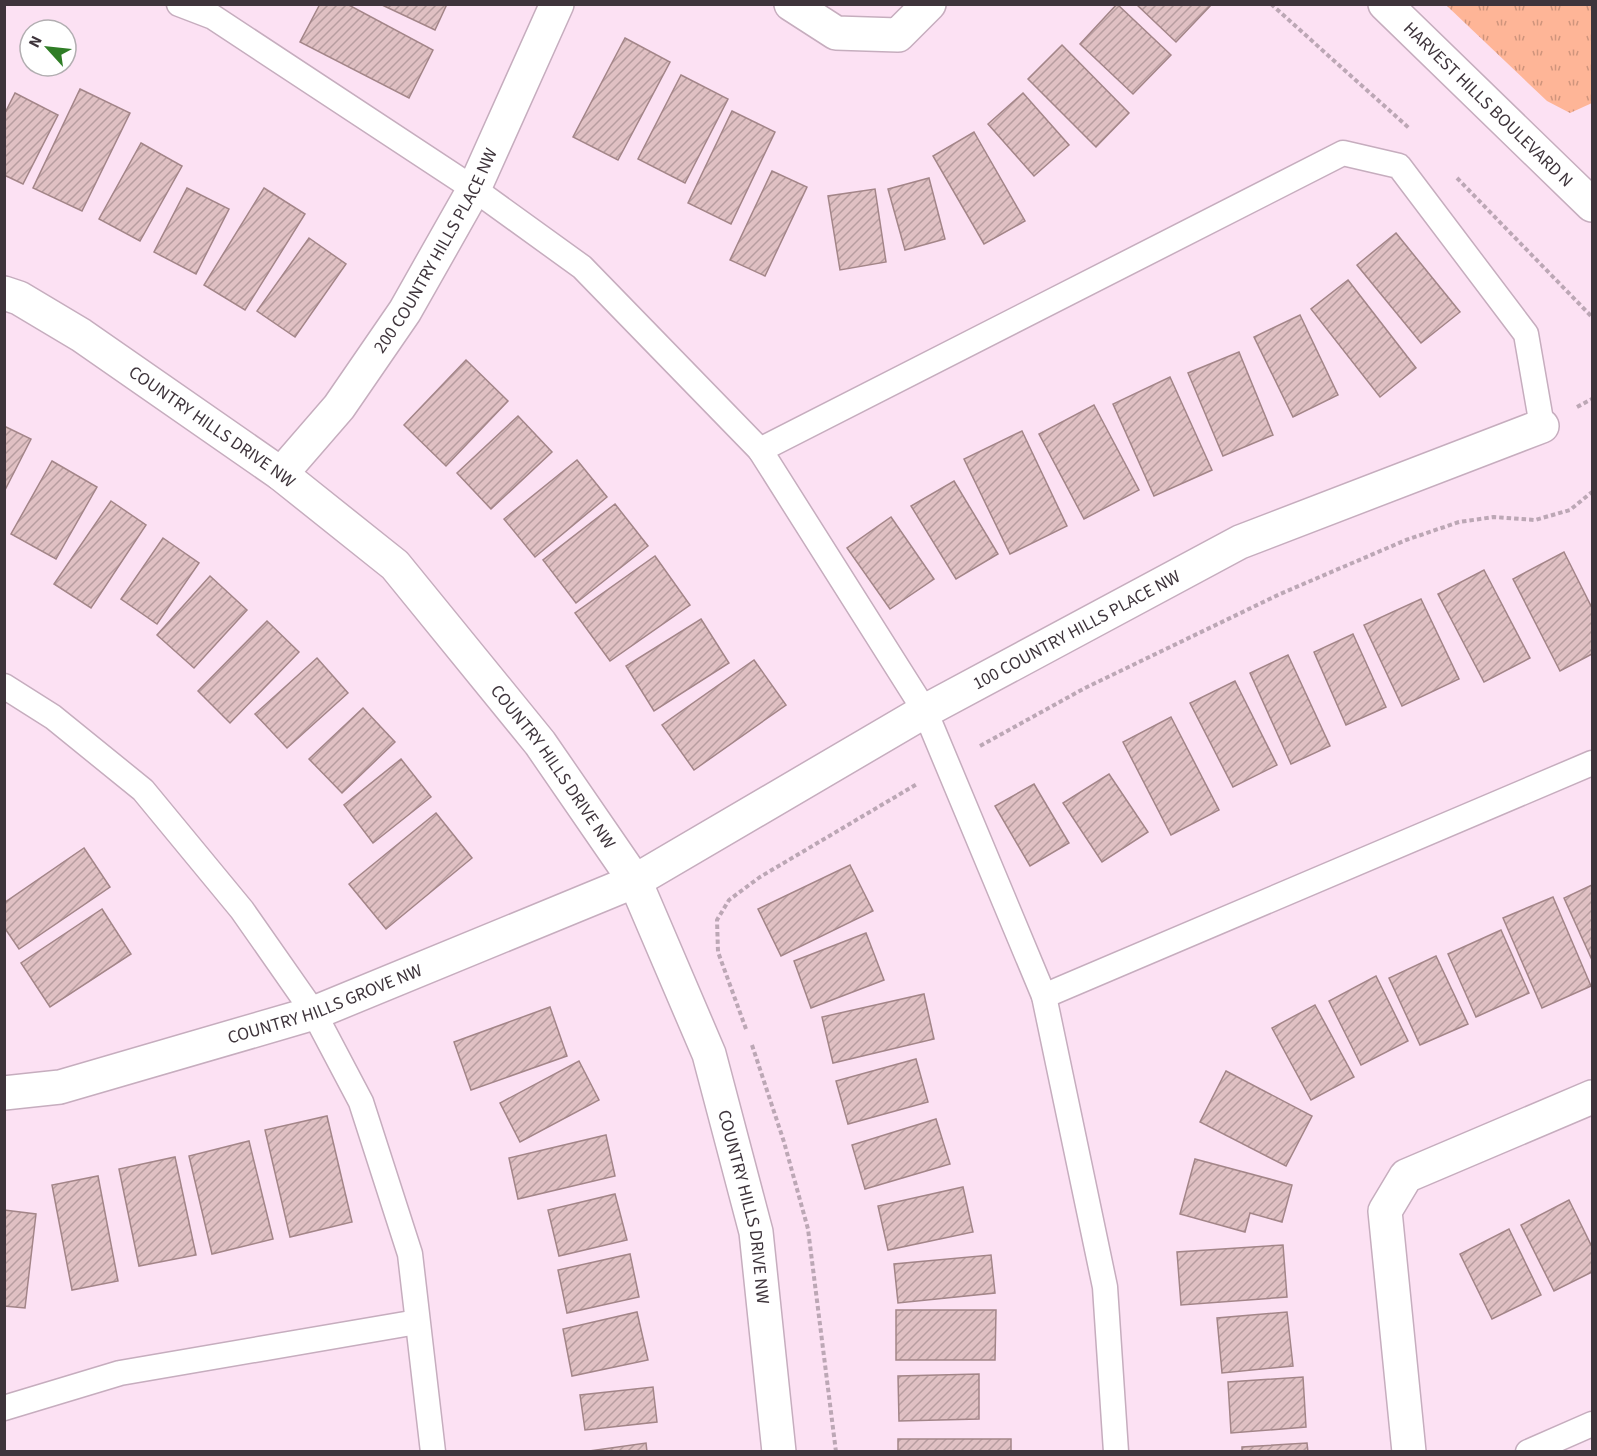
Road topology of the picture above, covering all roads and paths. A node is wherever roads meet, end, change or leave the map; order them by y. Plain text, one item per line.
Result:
1 (179, 4) edge
2 (556, 4) edge
3 (791, 4) edge
4 (929, 4) edge
5 (1271, 4) edge
6 (1384, 4) edge
7 (215, 11) edge
8 (1413, 132) dead end
9 (1453, 174) dead end
10 (474, 189) junction
11 (1593, 205) edge
12 (4, 293) edge
13 (1593, 317) edge
14 (1542, 426) joint
15 (760, 450) junction
16 (281, 474) junction
17 (4, 686) edge
18 (924, 711) junction
19 (1593, 764) edge
20 (635, 881) junction
21 (1044, 996) junction
22 (314, 1013) junction
23 (4, 1093) edge
24 (1593, 1097) edge
25 (417, 1322) junction
26 (4, 1408) edge
27 (1593, 1424) edge
28 (433, 1452) edge
29 (779, 1452) edge
30 (1116, 1452) edge
31 (1408, 1452) edge
32 (1528, 1452) edge

1 - 7 lane
2 - 10 street, 200 COUNTRY HILLS PLACE NW
3 - 4 street
5 - 8 path
6 - 11 street, HARVEST HILLS BOULEVARD N
7 - 10 lane
9 - 13 path
10 - 15 lane
10 - 16 street, 200 COUNTRY HILLS PLACE NW
12 - 16 street, COUNTRY HILLS DRIVE NW
14 - 15 lane
14 - 18 street, 100 COUNTRY HILLS PLACE NW
15 - 18 lane
16 - 20 street, COUNTRY HILLS DRIVE NW
17 - 22 lane
18 - 20 street, 100 COUNTRY HILLS PLACE NW
18 - 21 lane
19 - 21 lane
20 - 22 street, COUNTRY HILLS GROVE NW
20 - 29 street, COUNTRY HILLS DRIVE NW
21 - 30 lane
22 - 23 street, COUNTRY HILLS GROVE NW
22 - 25 lane
24 - 31 street
25 - 26 lane
25 - 28 lane
27 - 32 lane

